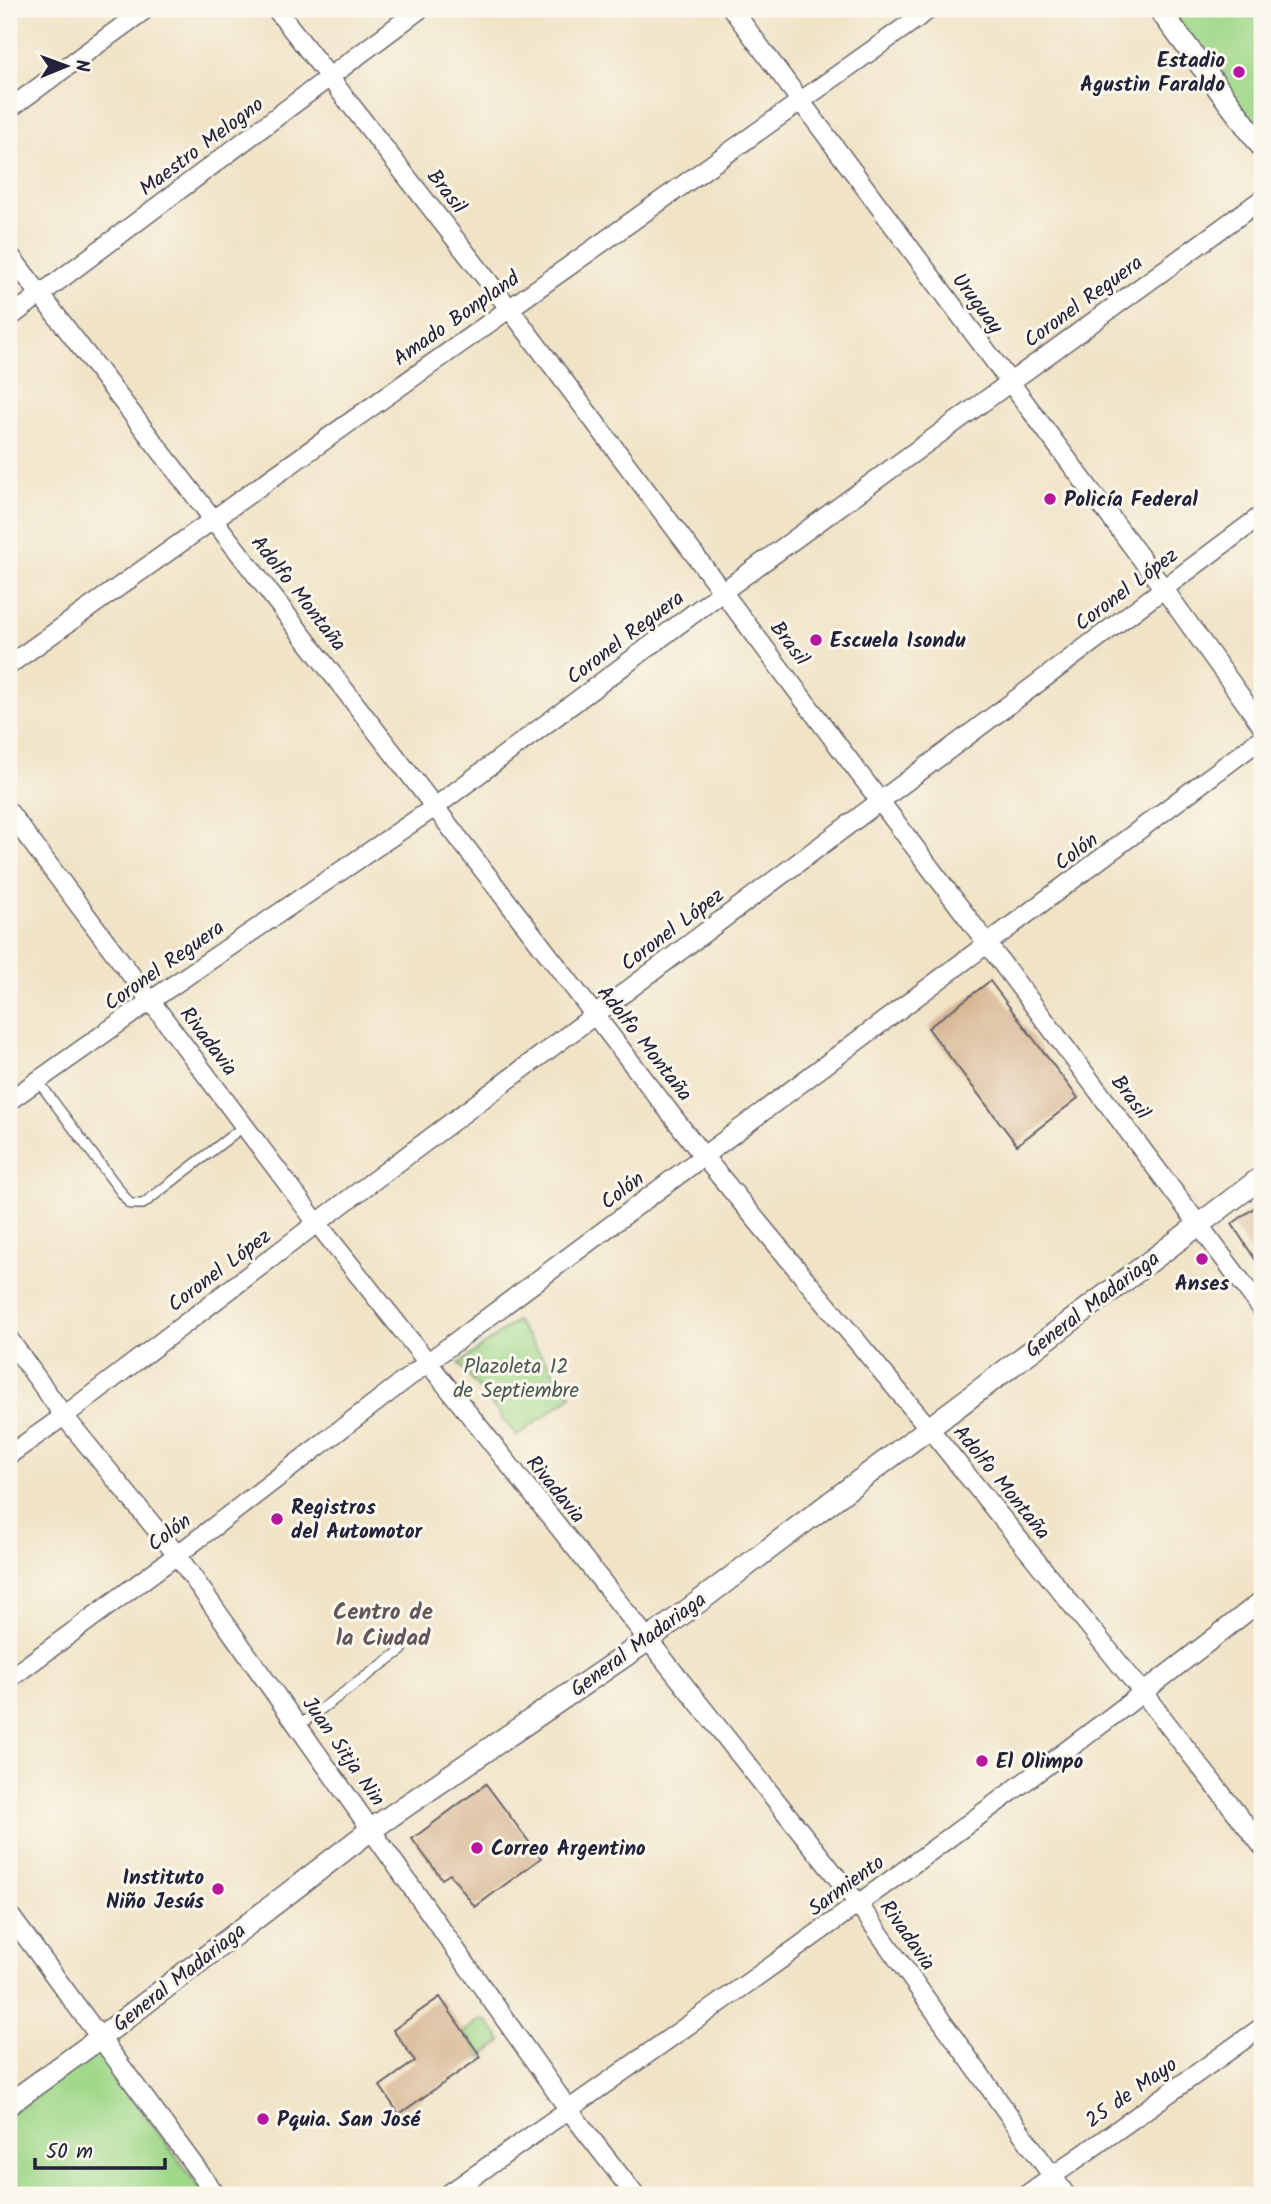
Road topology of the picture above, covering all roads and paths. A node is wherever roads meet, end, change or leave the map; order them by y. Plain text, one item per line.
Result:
1 (146, 9) edge
2 (276, 9) edge
3 (420, 9) edge
4 (732, 9) edge
5 (930, 9) edge
6 (1160, 9) edge
7 (329, 78) junction
8 (799, 102) junction
9 (9, 109) edge
10 (1262, 148) edge
11 (1262, 200) edge
12 (9, 254) edge
13 (40, 297) junction
14 (509, 309) junction
15 (9, 318) edge
16 (1009, 382) junction
17 (1262, 515) edge
18 (214, 519) junction
19 (1164, 589) junction
20 (722, 592) junction
21 (9, 665) edge
22 (1262, 726) edge
23 (1262, 738) edge
24 (880, 801) junction
25 (435, 807) junction
26 (9, 812) edge
27 (989, 945) junction
28 (150, 1001) junction
29 (595, 1015) junction
30 (38, 1080) junction
31 (9, 1101) edge
32 (244, 1126) junction
33 (704, 1157) junction
34 (1262, 1177) edge
35 (317, 1223) junction
36 (1198, 1225) junction
37 (1262, 1309) edge
38 (9, 1339) edge
39 (427, 1363) junction
40 (64, 1416) junction
41 (928, 1427) junction
42 (9, 1455) edge
43 (177, 1555) junction
44 (1262, 1600) edge
45 (648, 1640) junction
46 (402, 1650) dead end
47 (9, 1679) edge
48 (1143, 1694) junction
49 (298, 1726) junction
50 (372, 1829) junction
51 (1262, 1846) edge
52 (859, 1905) junction
53 (9, 1914) edge
54 (1262, 2027) edge
55 (100, 2038) junction
56 (9, 2104) edge
57 (569, 2110) junction
58 (1052, 2176) junction
59 (216, 2195) edge
60 (446, 2195) edge
61 (635, 2195) edge
62 (1026, 2195) edge
63 (1066, 2195) edge

1 - 9 street
2 - 7 street, Brasil
3 - 7 street, Maestro Melogno
4 - 8 street, Uruguay
5 - 8 street, Amado Bonpland
6 - 10 street
7 - 13 street, Maestro Melogno
7 - 14 street, Brasil
8 - 14 street, Amado Bonpland
8 - 16 street, Uruguay
11 - 16 street, Coronel Reguera
12 - 13 street, Adolfo Montaña
13 - 15 street, Maestro Melogno
13 - 18 street, Adolfo Montaña
14 - 18 street, Amado Bonpland
14 - 20 street, Brasil
16 - 19 street, Uruguay
16 - 20 street, Coronel Reguera
17 - 19 street, Coronel López
18 - 21 street, Amado Bonpland
18 - 25 street, Adolfo Montaña
19 - 22 street, Uruguay
19 - 24 street, Coronel López
20 - 24 street, Brasil
20 - 25 street, Coronel Reguera
23 - 27 street, Colón
24 - 27 street, Brasil
24 - 29 street, Coronel López
25 - 28 street, Coronel Reguera
25 - 29 street, Adolfo Montaña
26 - 28 street, Rivadavia
27 - 33 street, Colón
27 - 36 street, Brasil
28 - 30 street, Coronel Reguera
28 - 32 street, Rivadavia
29 - 33 street, Adolfo Montaña
29 - 35 street, Coronel López
30 - 31 street, Coronel Reguera
30 - 32 lane
32 - 35 street, Rivadavia
33 - 39 street, Colón
33 - 41 street, Adolfo Montaña
34 - 36 street, General Madariaga
35 - 39 street, Rivadavia
35 - 40 street, Coronel López
36 - 37 street, Brasil
36 - 41 street, General Madariaga
38 - 40 street, Juan Sitja Nin
39 - 43 street, Colón
39 - 45 street, Rivadavia
40 - 42 street, Coronel López
40 - 43 street, Juan Sitja Nin
41 - 45 street, General Madariaga
41 - 48 street, Adolfo Montaña
43 - 47 street, Colón
43 - 49 street, Juan Sitja Nin
44 - 48 street, Sarmiento
45 - 50 street, General Madariaga
45 - 52 street, Rivadavia
46 - 49 lane
48 - 51 street, Adolfo Montaña
48 - 52 street, Sarmiento
49 - 50 street, Juan Sitja Nin
50 - 55 street, General Madariaga
50 - 57 street, Juan Sitja Nin
52 - 57 street, Sarmiento
52 - 58 street, Rivadavia
53 - 55 street
54 - 58 street, 25 de Mayo
55 - 56 street, General Madariaga
55 - 59 street
57 - 60 street, Sarmiento
57 - 61 street, Juan Sitja Nin
58 - 62 street, 25 de Mayo
58 - 63 street, Rivadavia

